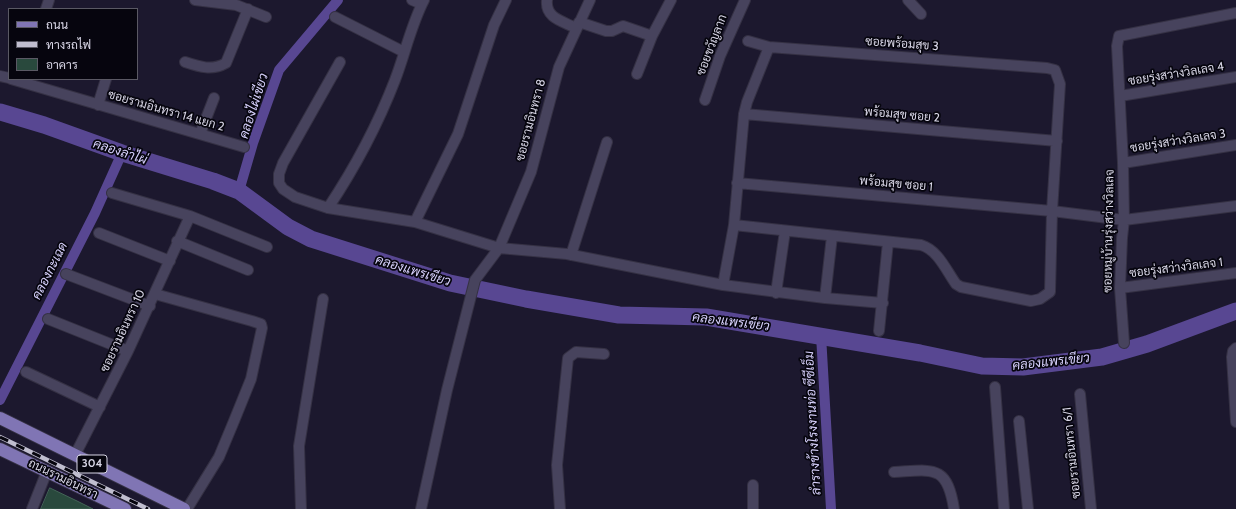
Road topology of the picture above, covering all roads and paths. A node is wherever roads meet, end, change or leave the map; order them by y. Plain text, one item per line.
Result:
1 (195, 0) edge
2 (412, 0) edge
3 (506, 0) edge
4 (547, 0) edge
5 (590, 0) edge
6 (670, 0) edge
7 (745, 0) edge
8 (908, 0) edge
9 (219, 1) edge
10 (423, 2) edge
11 (248, 10) junction
12 (1236, 13) edge
13 (921, 14) dead end
14 (266, 17) dead end
15 (335, 17) dead end
16 (578, 25) junction
17 (652, 36) junction
18 (748, 41) dead end
19 (769, 47) junction
20 (404, 52) junction
21 (186, 62) dead end
22 (340, 62) dead end
23 (637, 74) dead end
24 (1236, 77) edge
25 (18, 80) edge
26 (106, 80) edge
27 (1120, 96) junction
28 (214, 98) dead end
29 (705, 100) dead end
30 (98, 105) junction
31 (744, 114) junction
32 (200, 134) junction
33 (1057, 141) junction
34 (607, 142) dead end
35 (1236, 145) edge
36 (244, 147) dead end
37 (1124, 163) junction
38 (737, 183) junction
39 (112, 193) dead end
40 (1236, 206) edge
41 (328, 208) junction
42 (1052, 211) junction
43 (190, 216) junction
44 (1124, 220) junction
45 (415, 222) junction
46 (734, 225) junction
47 (785, 231) junction
48 (99, 233) dead end
49 (832, 236) junction
50 (177, 241) junction
51 (888, 242) junction
52 (267, 247) dead end
53 (499, 248) junction
54 (571, 255) junction
55 (170, 261) junction
56 (248, 270) dead end
57 (1236, 273) edge
58 (66, 274) dead end
59 (723, 285) junction
60 (1120, 288) junction
61 (776, 293) junction
62 (155, 294) junction
63 (825, 298) junction
64 (323, 299) dead end
65 (882, 303) junction
66 (150, 306) junction
67 (48, 319) dead end
68 (879, 331) dead end
69 (1124, 343) dead end
70 (1236, 348) edge
71 (128, 351) junction
72 (604, 354) dead end
73 (26, 372) dead end
74 (996, 387) dead end
75 (1080, 394) dead end
76 (100, 407) junction
77 (0, 418) edge
78 (1019, 421) dead end
79 (1236, 422) edge
80 (0, 449) edge
81 (75, 455) junction
82 (47, 471) junction
83 (894, 472) dead end
84 (753, 485) dead end
85 (32, 509) edge
86 (125, 509) edge
87 (184, 509) edge
88 (187, 509) edge
89 (301, 509) edge
90 (421, 509) edge
91 (560, 509) edge
92 (753, 509) edge
93 (954, 509) edge
94 (1004, 509) edge
95 (1028, 509) edge
96 (1091, 509) edge

1 - 9 street
2 - 10 street
3 - 45 street
4 - 16 street
5 - 16 street, ซอยรามอินทรา 8
6 - 17 street
7 - 29 street, ซอยขวัญลาก
8 - 13 street
9 - 11 street
10 - 20 street
11 - 14 street
11 - 21 street
12 - 27 street, ซอยหมู่บ้านรุ่งสว่างวิลเลจ
15 - 20 street
16 - 17 street
16 - 53 street, ซอยรามอินทรา 8
17 - 23 street
18 - 19 street, ซอยพร้อมสุข 3
19 - 31 street
19 - 33 street, ซอยพร้อมสุข 3
20 - 41 street
22 - 41 street
24 - 27 street, ซอยรุ่งสว่างวิลเลจ 4
25 - 30 street, ซอยรามอินทรา 14 แยก 2
26 - 30 street
27 - 37 street, ซอยหมู่บ้านรุ่งสว่างวิลเลจ
28 - 32 street
30 - 32 street, ซอยรามอินทรา 14 แยก 2
31 - 33 street, พร้อมสุข ซอย 2
31 - 38 street
32 - 36 street, ซอยรามอินทรา 14 แยก 2
33 - 42 street
34 - 54 street
35 - 37 street, ซอยรุ่งสว่างวิลเลจ 3
37 - 44 street, ซอยหมู่บ้านรุ่งสว่างวิลเลจ
38 - 42 street, พร้อมสุข ซอย 1
38 - 46 street
39 - 43 street
40 - 44 street, พร้อมสุข ซอย 1
41 - 45 street
42 - 44 street, พร้อมสุข ซอย 1
42 - 51 street
43 - 50 street, ซอยรามอินทรา 10
43 - 52 street
44 - 60 street, ซอยหมู่บ้านรุ่งสว่างวิลเลจ
45 - 53 street
46 - 47 street
46 - 59 street
47 - 49 street
47 - 61 street
48 - 55 street
49 - 51 street
49 - 63 street
50 - 55 street, ซอยรามอินทรา 10
50 - 56 street
51 - 65 street
53 - 54 street
53 - 90 street, ซอยรามอินทรา 8
54 - 59 street
55 - 62 street, ซอยรามอินทรา 10
57 - 60 street, ซอยรุ่งสว่างวิลเลจ 1
58 - 66 street
59 - 61 street
60 - 69 street, ซอยหมู่บ้านรุ่งสว่างวิลเลจ
61 - 63 street
62 - 66 street, ซอยรามอินทรา 10
62 - 88 street
63 - 65 street
64 - 89 street
65 - 68 street
66 - 71 street, ซอยรามอินทรา 10
67 - 71 street
70 - 79 street
71 - 76 street, ซอยรามอินทรา 10
72 - 91 street
73 - 76 street
74 - 94 street
75 - 96 street, ซอยรามอินทรา 6/1
76 - 81 street, ซอยรามอินทรา 10
77 - 81 main road, 304
78 - 95 street
80 - 82 main road, ถนนรามอินทรา / 304
81 - 87 main road, 304
82 - 85 street
82 - 86 main road, ถนนรามอินทรา / 304
83 - 93 street
84 - 92 street

